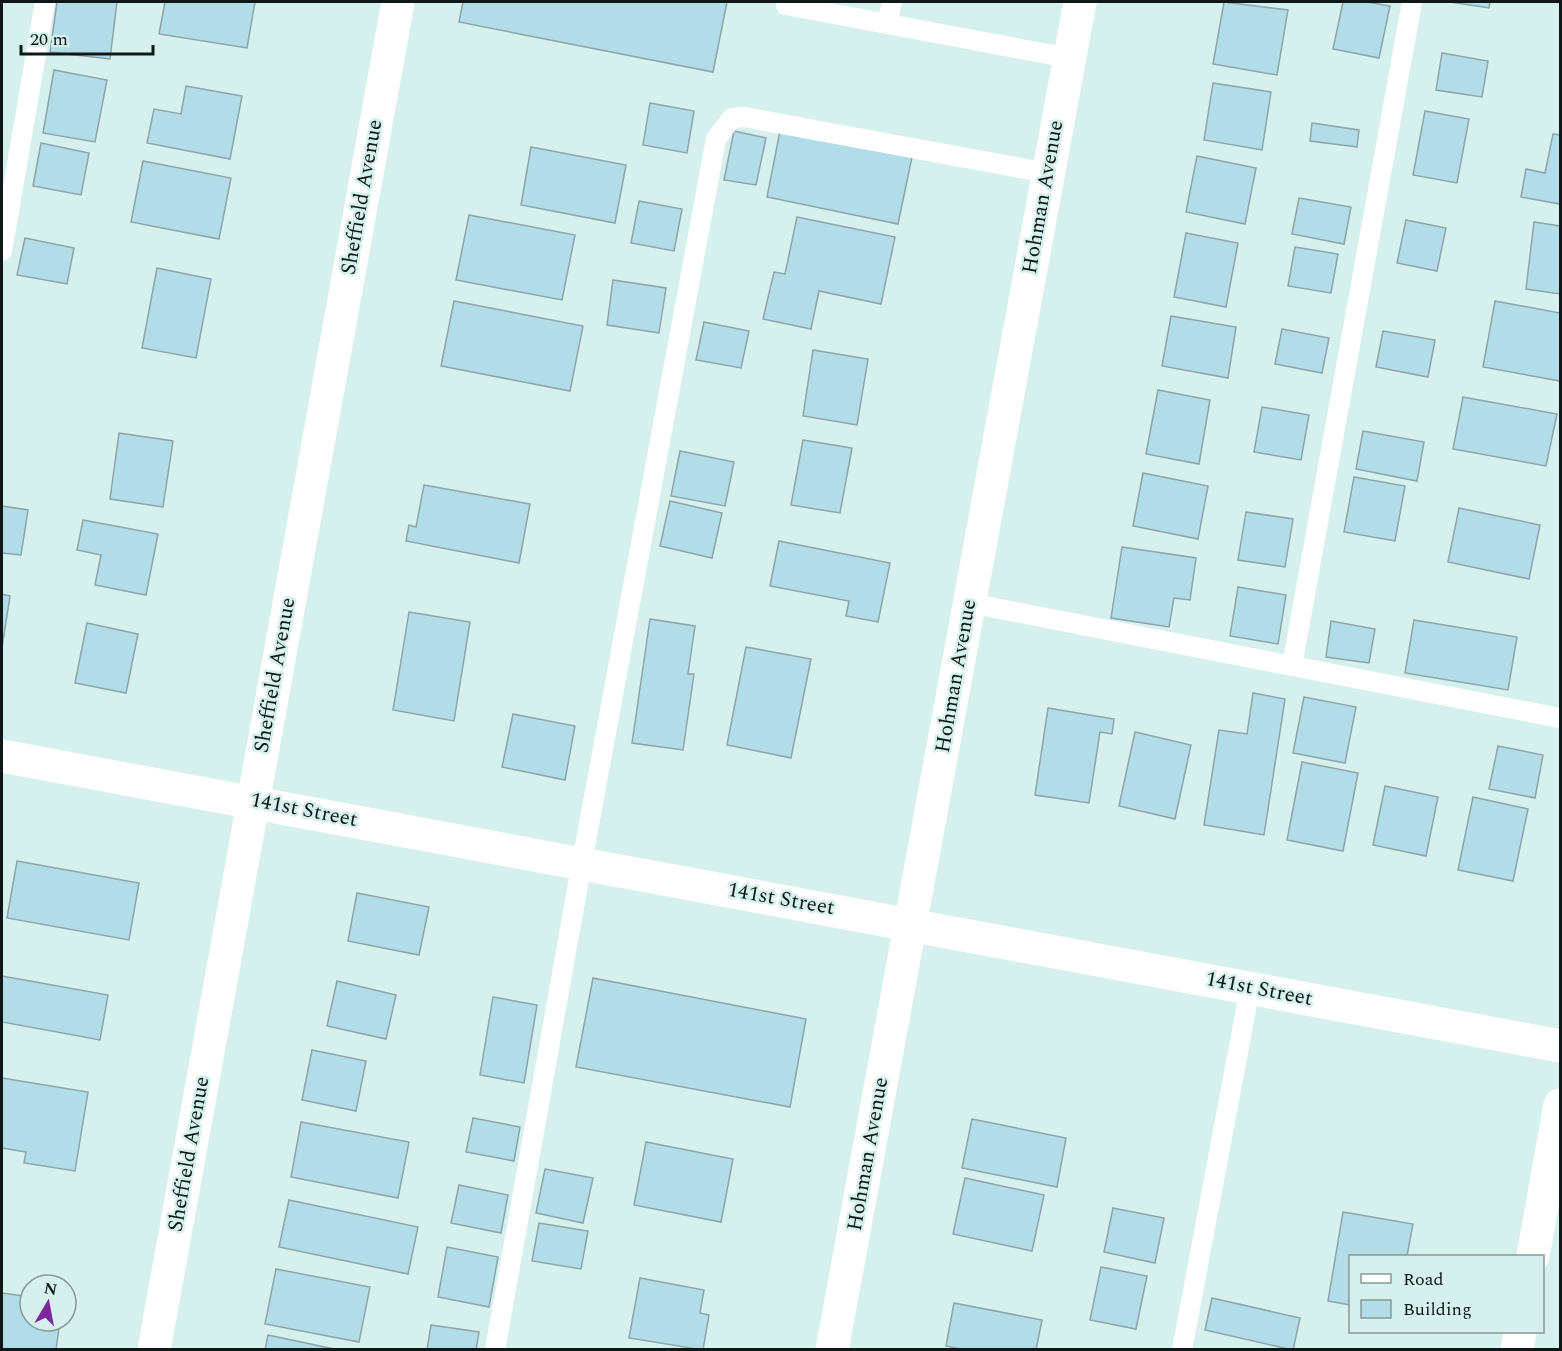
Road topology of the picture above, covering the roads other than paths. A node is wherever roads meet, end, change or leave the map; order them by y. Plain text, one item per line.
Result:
1 (45, 2) edge
2 (398, 2) edge
3 (891, 2) edge
4 (1080, 2) edge
5 (1412, 2) edge
6 (786, 5) dead end
7 (887, 24) junction
8 (1069, 58) junction
9 (1048, 173) junction
10 (2, 251) edge
11 (969, 603) junction
12 (1292, 666) junction
13 (1560, 718) edge
14 (2, 756) edge
15 (252, 801) junction
16 (582, 862) junction
17 (910, 924) junction
18 (1250, 988) junction
19 (1560, 1046) edge
20 (1560, 1105) edge
21 (1533, 1255) edge
22 (1520, 1333) edge
23 (154, 1350) edge
24 (495, 1350) edge
25 (832, 1350) edge
26 (1182, 1350) edge
27 (1516, 1350) edge

1 - 10 lane
2 - 15 street, Sheffield Avenue
3 - 7 lane
4 - 8 street, Hohman Avenue
5 - 12 lane
6 - 7 lane
7 - 8 lane
8 - 9 street, Hohman Avenue
9 - 11 street, Hohman Avenue
9 - 16 lane
11 - 12 lane
11 - 17 street, Hohman Avenue
12 - 13 lane
14 - 15 street, 141st Street
15 - 16 street, 141st Street
15 - 23 street, Sheffield Avenue
16 - 17 street, 141st Street
16 - 24 lane
17 - 18 street, 141st Street
17 - 25 street, Hohman Avenue
18 - 19 street, 141st Street
18 - 26 lane
20 - 21 street
22 - 27 street

